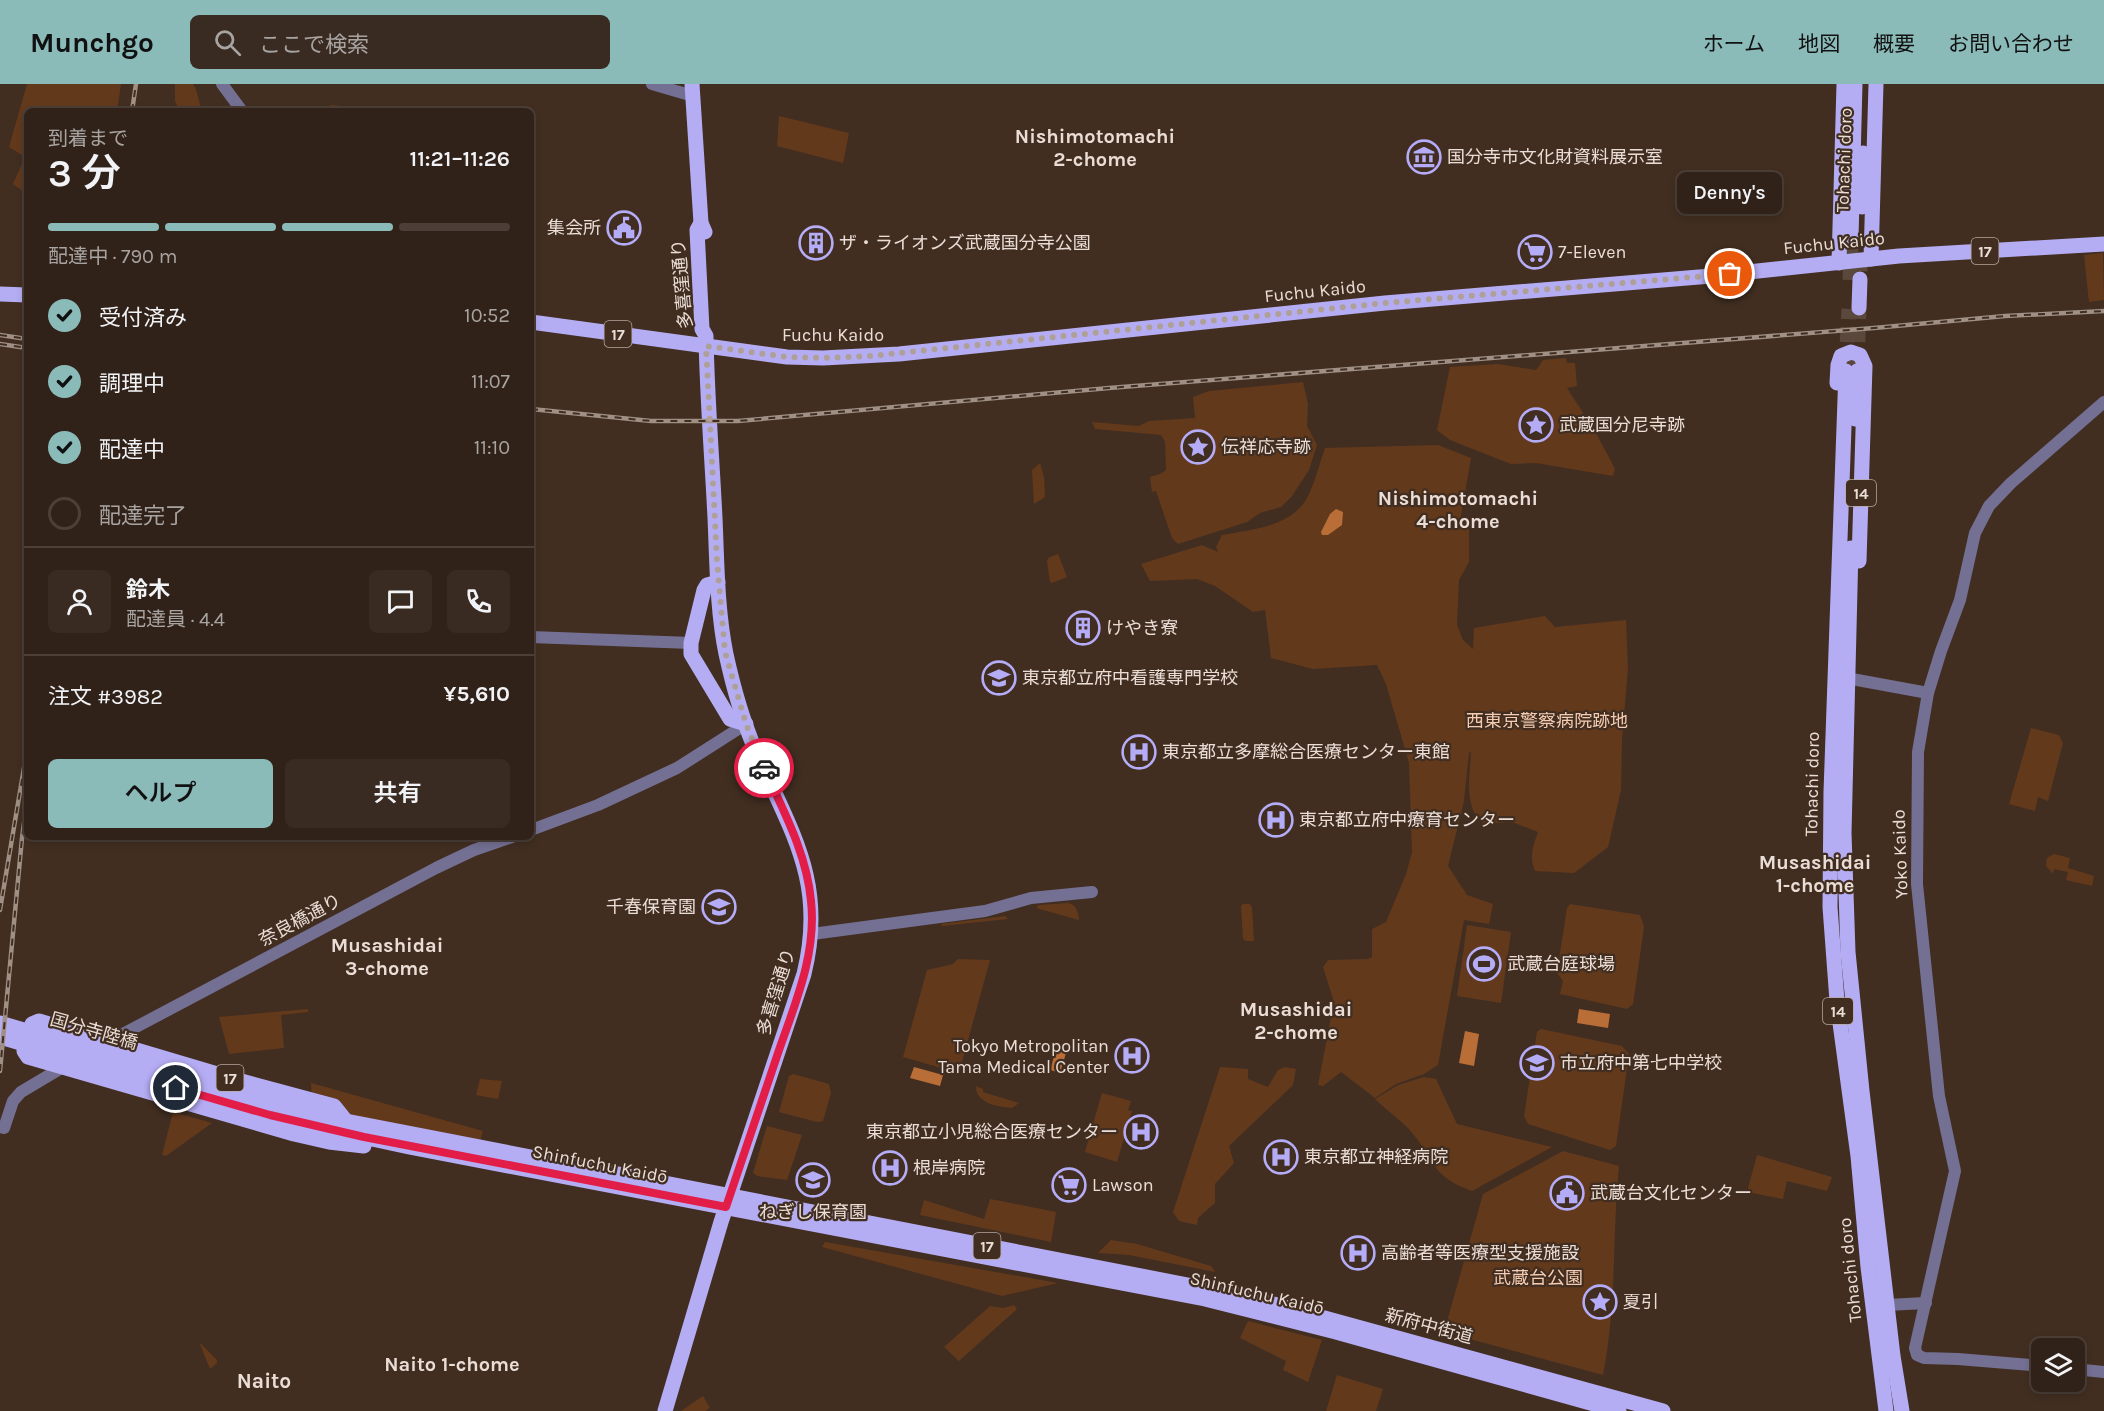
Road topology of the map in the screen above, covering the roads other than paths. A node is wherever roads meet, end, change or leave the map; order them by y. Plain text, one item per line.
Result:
1 (222, 84) edge
2 (652, 84) edge
3 (1844, 84) edge
4 (1855, 84) edge
5 (1866, 84) edge
6 (1876, 84) edge
7 (692, 90) edge
8 (240, 108) edge
9 (2104, 244) edge
10 (1871, 259) junction
11 (1839, 263) junction
12 (1855, 280) tunnel mouth
13 (0, 294) edge
14 (24, 295) edge
15 (1854, 308) tunnel mouth
16 (534, 322) edge
17 (706, 341) junction
18 (2104, 402) edge
19 (718, 582) junction
20 (1838, 608) junction
21 (1850, 618) junction
22 (534, 637) edge
23 (691, 643) junction
24 (1841, 677) junction
25 (1928, 693) junction
26 (746, 724) junction
27 (534, 829) edge
28 (503, 840) edge
29 (1845, 861) junction
30 (1092, 892) dead end
31 (812, 934) junction
32 (1832, 942) junction
33 (1852, 993) junction
34 (0, 1023) edge
35 (0, 1036) edge
36 (108, 1042) junction
37 (63, 1067) junction
38 (1845, 1071) junction
39 (314, 1120) junction
40 (346, 1121) junction
41 (0, 1127) edge
42 (409, 1147) junction
43 (728, 1201) junction
44 (1926, 1303) junction
45 (1887, 1305) junction
46 (1893, 1356) junction
47 (2031, 1365) edge
48 (2085, 1370) edge
49 (2104, 1372) edge
50 (665, 1411) edge
51 (1619, 1411) edge
52 (1663, 1411) edge
53 (1886, 1411) edge
54 (1896, 1411) edge
55 (1902, 1411) edge

1 - 8 street
2 - 7 street
3 - 11 main road
4 - 5 main road, Tohachi doro
6 - 10 main road
7 - 17 main road, 多喜窪通り
9 - 10 main road, Fuchu Kaido / 17
10 - 11 main road, Fuchu Kaido / 17
11 - 17 main road, Fuchu Kaido / 17
12 - 15 main road
13 - 14 main road
16 - 17 main road, Fuchu Kaido / 17
17 - 19 main road, 多喜窪通り
18 - 25 street, Yoko Kaido
19 - 23 main road
19 - 26 main road, 多喜窪通り
20 - 21 main road, Tohachi doro / 14
20 - 21 main road, 14
20 - 24 main road, Tohachi doro / 14
21 - 24 main road, Tohachi doro / 14
22 - 23 street
23 - 26 main road
24 - 25 street
24 - 29 main road, Tohachi doro / 14
24 - 32 main road, Tohachi doro / 14
25 - 44 street, Yoko Kaido
26 - 27 street
26 - 31 main road, 多喜窪通り
28 - 36 street, 奈良橋通り
29 - 32 main road
29 - 33 main road, Tohachi doro / 14
30 - 31 street
31 - 43 main road, 多喜窪通り
32 - 38 main road, Tohachi doro / 14
33 - 38 main road
33 - 45 main road, Tohachi doro / 14
34 - 39 main road, 国分寺陸橋 / 17
35 - 39 main road, 国分寺陸橋 / 17
36 - 37 street, 奈良橋通り
36 - 37 main road, 17
36 - 40 main road, 17
37 - 41 street, 奈良橋通り
37 - 42 main road, 17
38 - 53 main road, Tohachi doro / 14
39 - 40 main road, Shinfuchu Kaidō / 17
39 - 42 main road, Shinfuchu Kaidō / 17
40 - 43 main road, Shinfuchu Kaidō / 17
42 - 43 main road, Shinfuchu Kaidō / 17
43 - 50 main road, 多喜窪通り
43 - 51 main road, Shinfuchu Kaidō / 17
43 - 52 main road, Shinfuchu Kaidō / 17
44 - 45 street
44 - 47 street, Yoko Kaido
45 - 46 main road, Tohachi doro / 14
46 - 54 main road, Tohachi doro / 14
46 - 55 main road, Tohachi doro / 14
48 - 49 street

